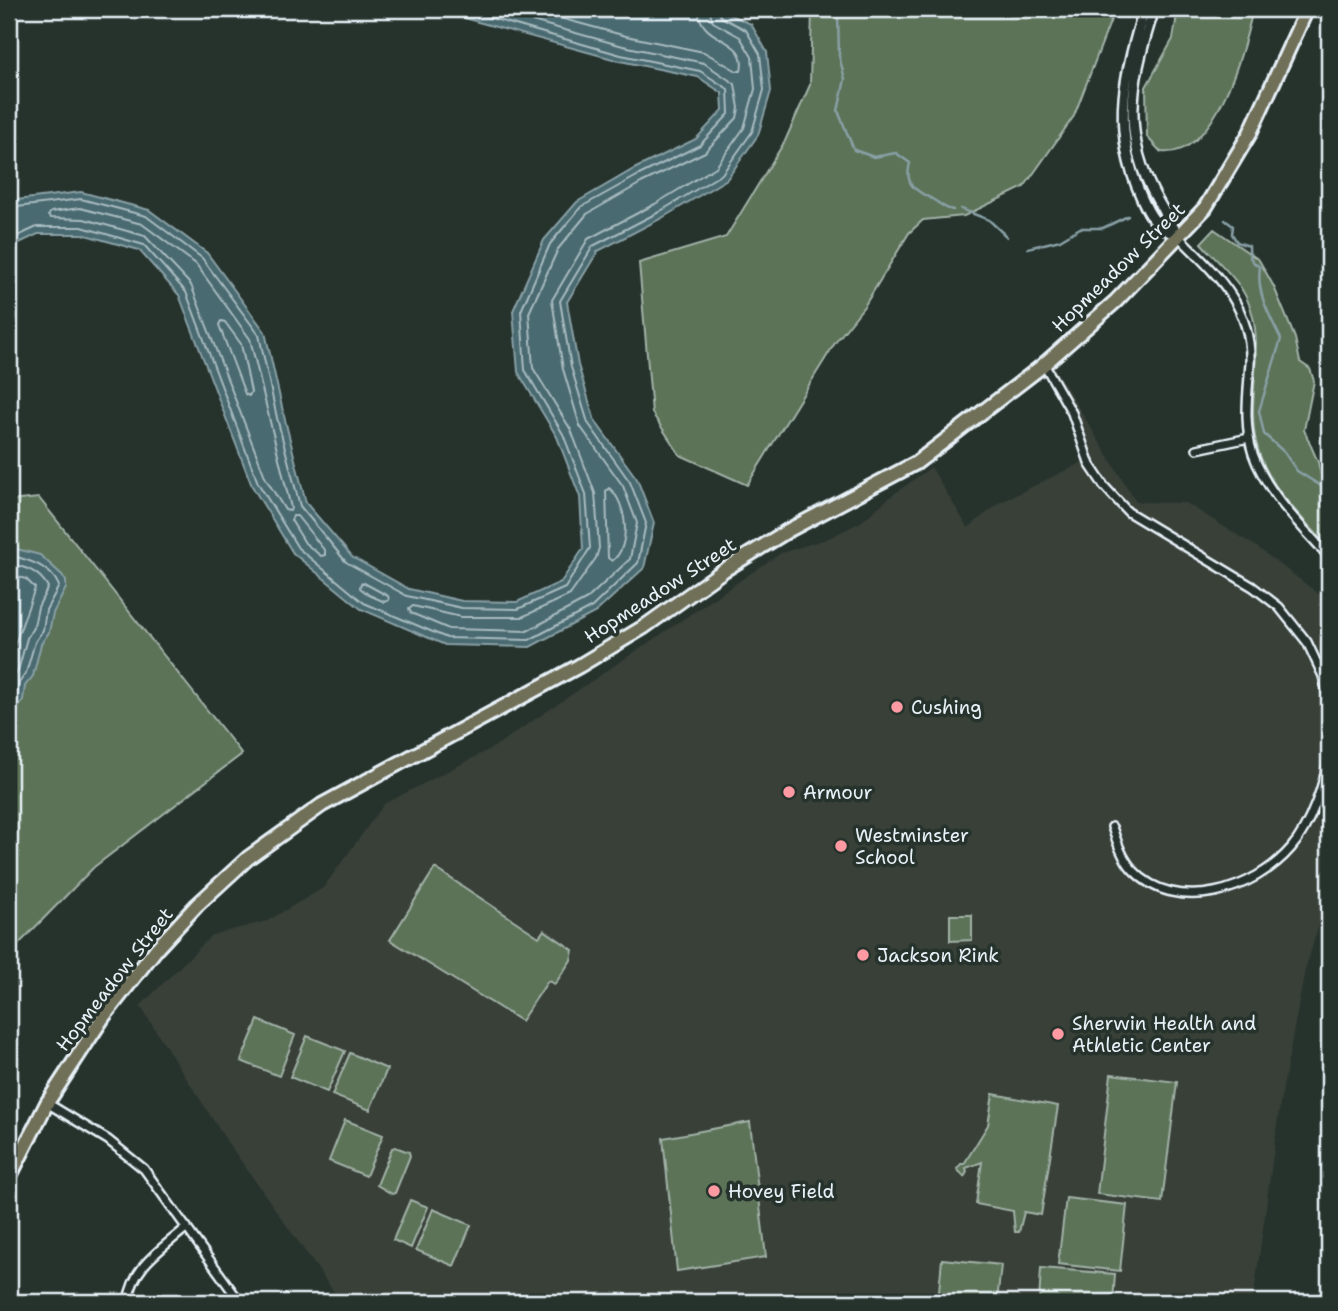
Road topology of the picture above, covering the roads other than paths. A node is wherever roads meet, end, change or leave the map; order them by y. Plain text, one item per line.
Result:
1 (1144, 9) edge
2 (1154, 9) edge
3 (1307, 9) edge
4 (1179, 237) junction
5 (1044, 364) junction
6 (1249, 438) junction
7 (1197, 449) dead end
8 (1329, 557) edge
9 (1329, 702) edge
10 (1329, 754) edge
11 (1112, 827) dead end
12 (47, 1103) junction
13 (9, 1178) edge
14 (187, 1227) junction
15 (128, 1302) edge
16 (240, 1302) edge

1 - 4 street
2 - 4 street
3 - 4 highway, Hopmeadow Street
4 - 5 highway, Hopmeadow Street
4 - 6 street
5 - 9 street
5 - 12 highway, Hopmeadow Street
6 - 7 street
6 - 8 street
10 - 11 street
12 - 13 highway, Hopmeadow Street
12 - 14 street
14 - 15 street
14 - 16 street

